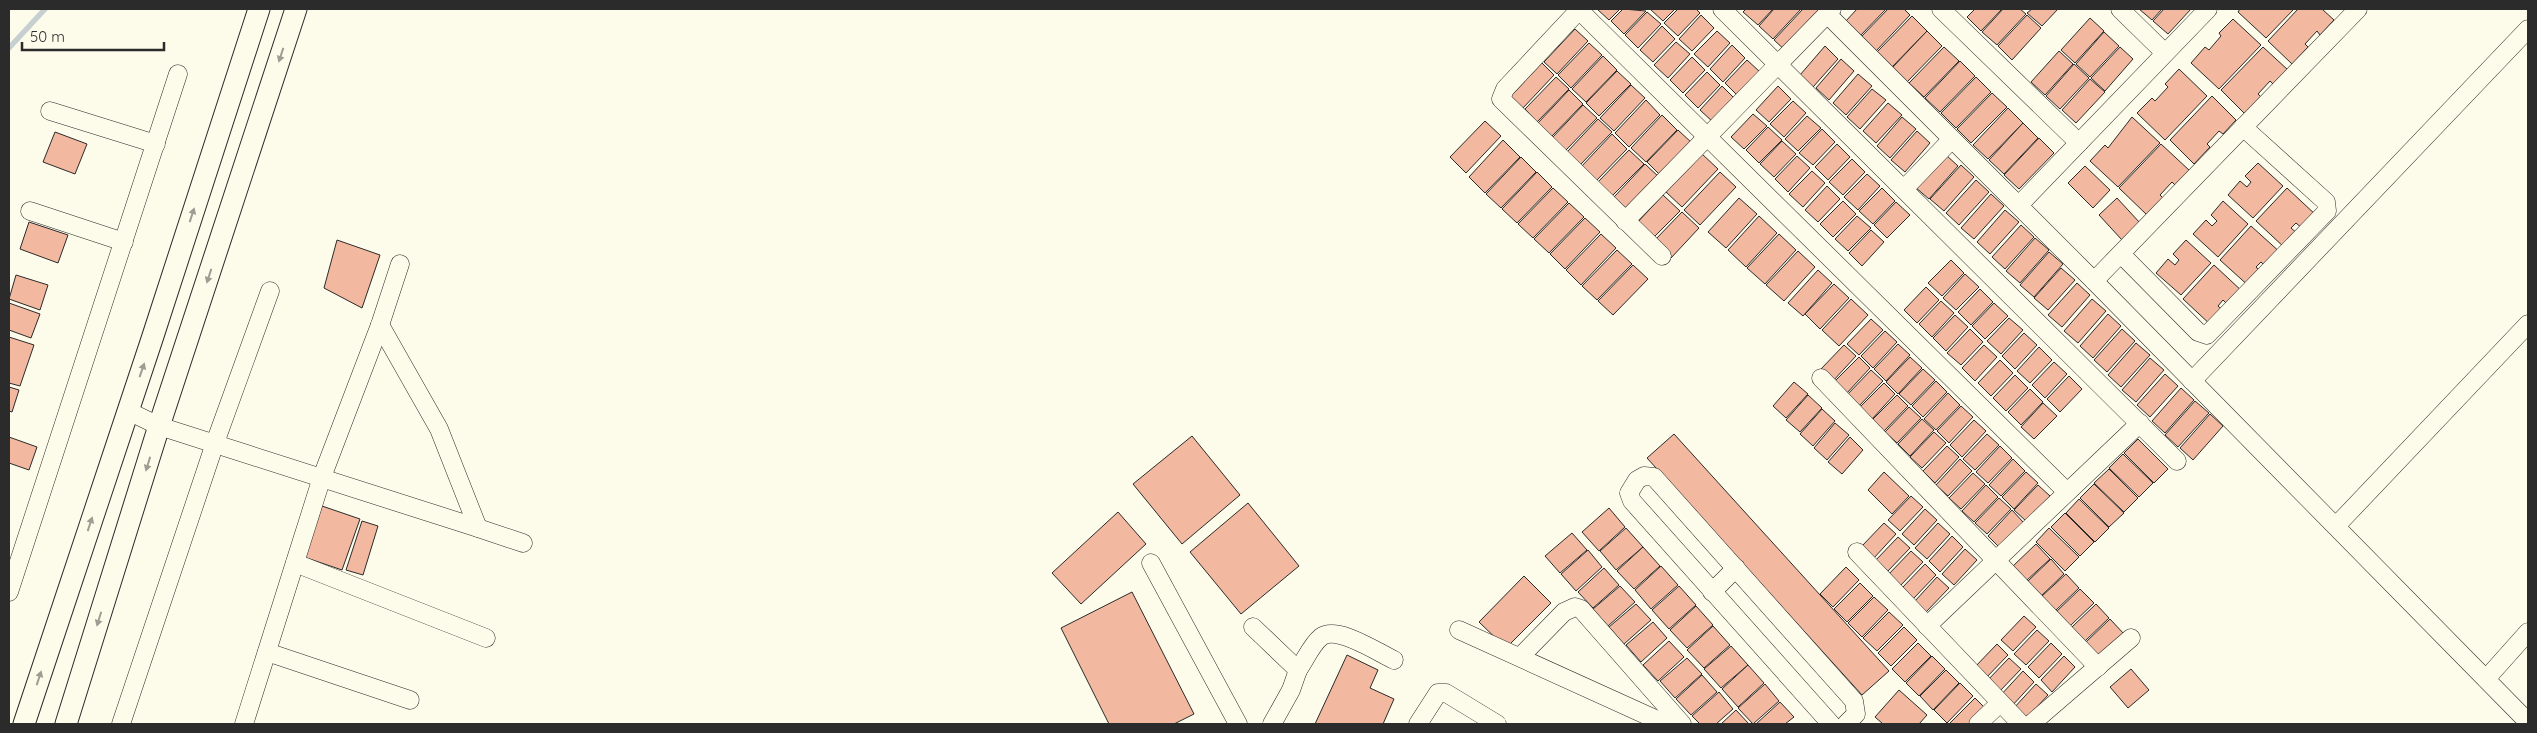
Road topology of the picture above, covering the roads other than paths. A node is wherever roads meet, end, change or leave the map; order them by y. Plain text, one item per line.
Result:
1 (259, 9) edge
2 (296, 9) edge
3 (1580, 9) edge
4 (1722, 9) edge
5 (1941, 9) edge
6 (2120, 9) edge
7 (2208, 9) edge
8 (2358, 9) edge
9 (1829, 12) edge
10 (2528, 29) edge
11 (2165, 53) junction
12 (1778, 65) junction
13 (178, 74) dead end
14 (50, 111) dead end
15 (2243, 127) junction
16 (1707, 138) junction
17 (1952, 139) junction
18 (2079, 143) junction
19 (156, 144) junction
20 (1904, 189) junction
21 (2019, 206) junction
22 (30, 211) dead end
23 (1625, 221) junction
24 (124, 242) junction
25 (2121, 254) junction
26 (1662, 256) dead end
27 (400, 264) dead end
28 (2094, 281) junction
29 (270, 291) dead end
30 (2528, 324) edge
31 (380, 325) junction
32 (1820, 378) dead end
33 (2192, 381) junction
34 (128, 411) junction
35 (2140, 424) junction
36 (159, 426) junction
37 (215, 443) junction
38 (2178, 461) dead end
39 (322, 477) junction
40 (2067, 492) junction
41 (2336, 526) junction
42 (478, 528) junction
43 (523, 543) dead end
44 (1856, 552) dead end
45 (1996, 560) junction
46 (295, 563) junction
47 (1151, 563) dead end
48 (1736, 568) junction
49 (9, 592) edge
50 (1712, 592) junction
51 (1927, 626) junction
52 (1253, 627) dead end
53 (1459, 630) dead end
54 (2528, 632) edge
55 (486, 638) dead end
56 (2131, 638) dead end
57 (267, 652) junction
58 (1520, 657) junction
59 (1394, 660) dead end
60 (2098, 667) junction
61 (1298, 670) junction
62 (2486, 679) junction
63 (410, 700) dead end
64 (2000, 703) junction
65 (2528, 722) edge
66 (24, 724) edge
67 (66, 724) edge
68 (121, 724) edge
69 (244, 724) edge
70 (1238, 724) edge
71 (1272, 724) edge
72 (1418, 724) edge
73 (1497, 724) edge
74 (1666, 724) edge
75 (1682, 724) edge
76 (1830, 724) edge
77 (1846, 724) edge
78 (1978, 724) edge
79 (2021, 724) edge
80 (2031, 724) edge

34 -> 1 street
2 -> 36 street
3 - 16 street
3 - 23 street
4 - 12 street
5 - 18 street
6 - 11 street
7 - 11 street
8 - 15 street
9 - 12 street
9 - 17 street
10 - 33 street
11 - 18 street
12 - 16 street
12 - 20 street
13 - 19 street
14 - 19 street
15 - 25 street
15 - 25 street
16 - 23 street
16 - 40 street
17 - 20 street
17 - 21 street
18 - 21 street
19 - 24 street
20 - 35 street
21 - 28 street
22 - 24 street
23 - 26 street
24 - 49 street
25 - 28 street
27 - 31 street
28 - 33 street
29 - 37 street
30 - 41 street
31 - 39 street
31 - 42 street
32 - 45 street
33 - 41 street
34 - 36 street
66 -> 34 street
35 - 38 street
35 - 40 street
36 - 37 street
36 -> 67 street
37 - 39 street
37 - 68 street
39 - 42 street
39 - 46 street
40 - 45 street
41 - 62 street
42 - 43 street
44 - 51 street
45 - 51 street
45 - 60 street
46 - 55 street
46 - 57 street
47 - 70 street
48 - 50 street
48 - 50 street
48 - 77 street
50 - 76 street
51 - 64 street
52 - 61 street
53 - 58 street
54 - 62 street
56 - 60 street
57 - 63 street
57 - 69 street
58 - 74 street
58 - 75 street
59 - 61 street
60 - 80 street
61 - 71 street
62 - 65 street
64 - 78 street
64 - 79 street
72 - 73 street

